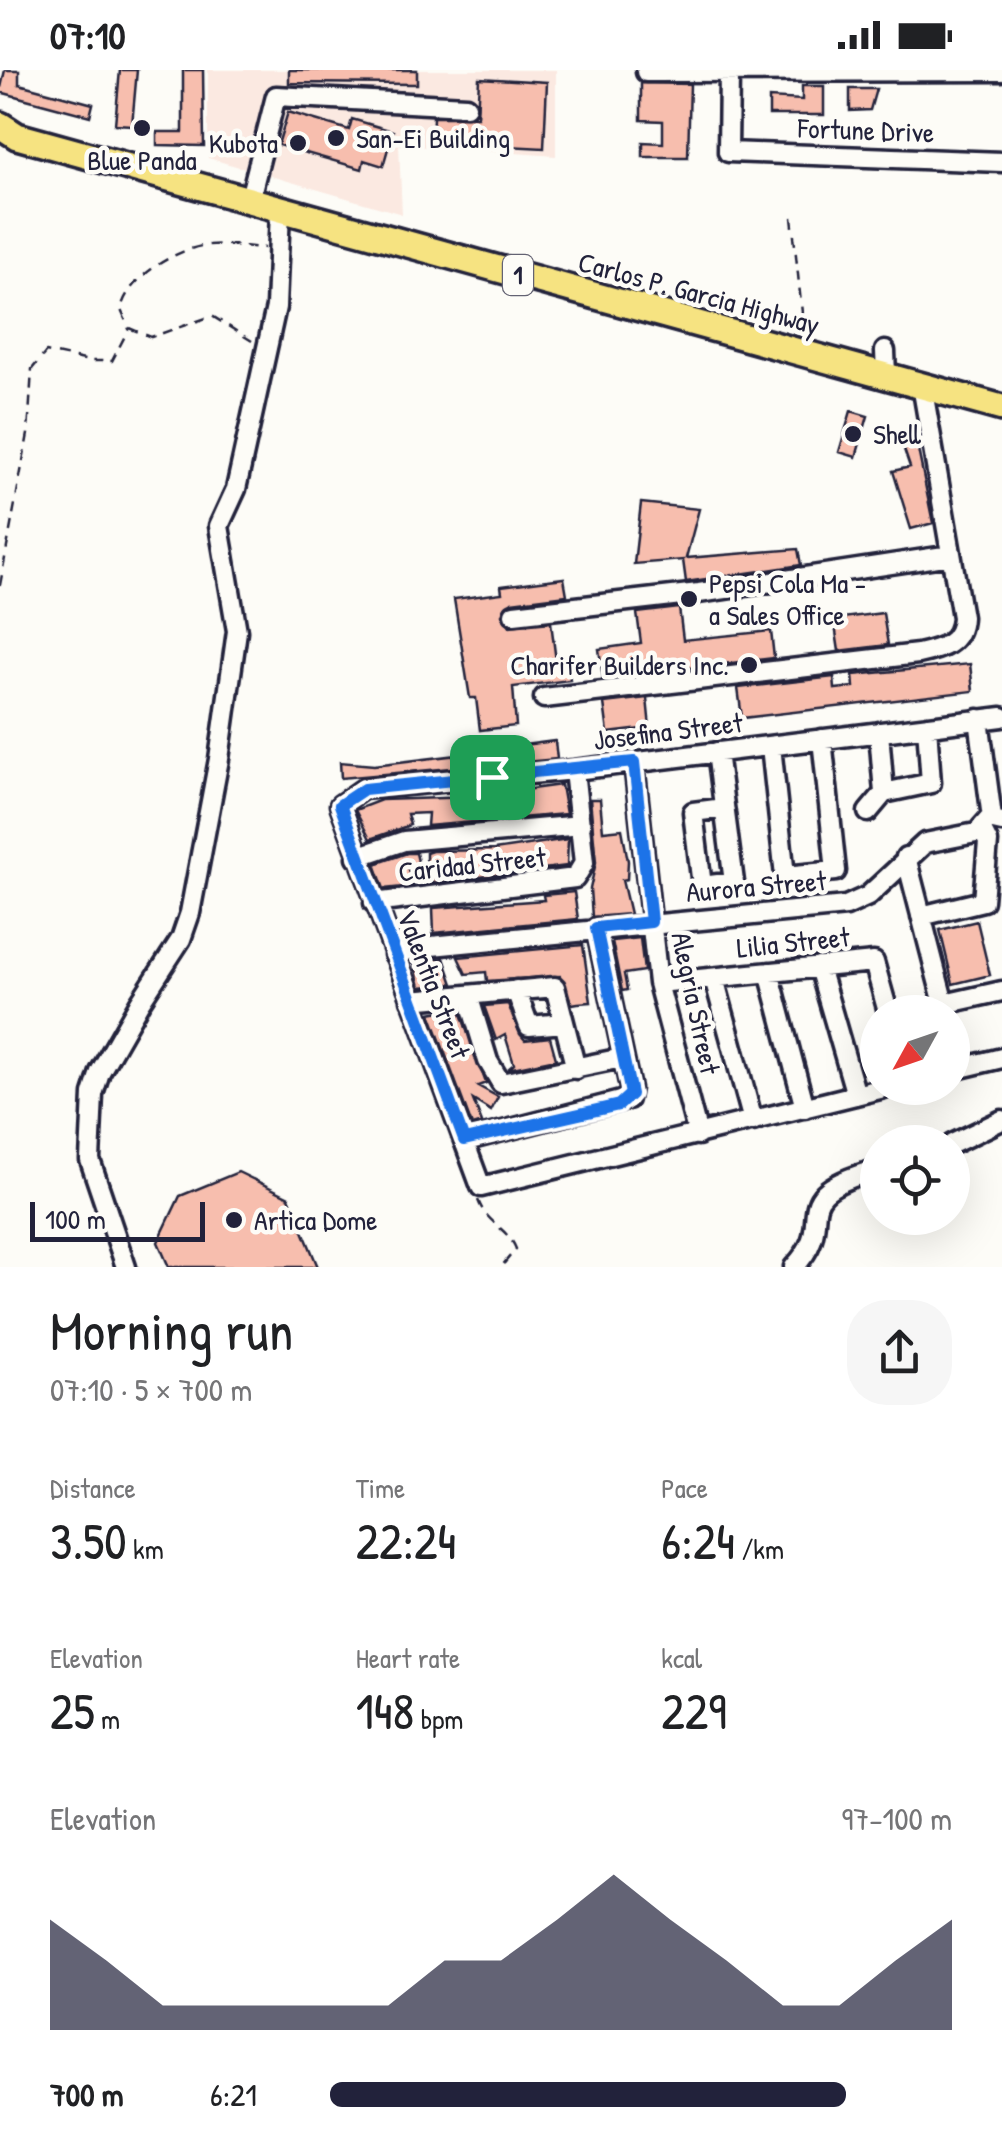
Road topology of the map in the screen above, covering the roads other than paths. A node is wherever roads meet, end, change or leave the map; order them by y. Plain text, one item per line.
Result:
1 (1002, 71) edge
2 (646, 72) edge
3 (729, 73) junction
4 (466, 106) dead end
5 (0, 111) edge
6 (10, 137) edge
7 (1002, 162) edge
8 (249, 202) junction
9 (280, 211) junction
10 (922, 385) junction
11 (1002, 408) edge
12 (951, 555) junction
13 (514, 614) dead end
14 (544, 698) dead end
15 (1002, 717) edge
16 (979, 720) junction
17 (927, 726) junction
18 (878, 732) junction
19 (822, 739) junction
20 (771, 746) junction
21 (717, 752) junction
22 (634, 762) junction
23 (574, 770) junction
24 (994, 775) edge
25 (884, 794) junction
26 (342, 801) joint
27 (724, 808) junction
28 (868, 812) dead end
29 (581, 825) junction
30 (993, 831) edge
31 (357, 857) junction
32 (906, 857) junction
33 (374, 903) junction
34 (921, 916) junction
35 (651, 922) junction
36 (596, 928) junction
37 (394, 954) junction
38 (818, 967) junction
39 (770, 972) junction
40 (714, 978) junction
41 (658, 983) junction
42 (516, 990) junction
43 (1002, 992) edge
44 (468, 995) junction
45 (883, 995) edge
46 (942, 995) edge
47 (411, 1000) junction
48 (970, 1001) edge
49 (564, 1023) junction
50 (622, 1058) junction
51 (1002, 1058) edge
52 (970, 1066) edge
53 (576, 1069) junction
54 (860, 1094) edge
55 (856, 1095) junction
56 (805, 1108) junction
57 (1002, 1120) edge
58 (753, 1121) junction
59 (698, 1135) junction
60 (970, 1135) edge
61 (464, 1140) junction
62 (860, 1175) edge
63 (126, 1267) edge
64 (794, 1267) edge

1 - 3 street
2 - 3 street
3 - 7 street, Fortune Drive
4 - 8 street
5 - 6 highway, Carlos P. Garcia Highway / 1
6 - 8 highway, Carlos P. Garcia Highway / 1
8 - 9 highway, Carlos P. Garcia Highway / 1
9 - 10 highway, Carlos P. Garcia Highway / 1
9 - 63 street
10 - 11 highway, Carlos P. Garcia Highway / 1
10 - 12 street
12 - 13 street
12 - 14 street
15 - 16 street, Josefina Street
16 - 17 street, Josefina Street
16 - 24 street
17 - 18 street, Josefina Street
17 - 25 street
18 - 19 street, Josefina Street
18 - 25 street
19 - 20 street, Josefina Street
19 - 20 street
20 - 21 street, Josefina Street
21 - 22 street, Josefina Street
21 - 27 street
22 - 23 street, Josefina Street
22 - 35 street, Alegria Street
23 - 26 street, Josefina Street
23 - 29 street
24 - 30 street
25 - 28 street
26 - 31 street, Valentia Street
27 - 27 street
29 - 31 street
29 - 33 street, Caridad Street
30 - 32 street, Aurora Street
30 - 34 street
31 - 33 street, Valentia Street
32 - 34 street
32 - 35 street, Aurora Street
33 - 37 street, Valentia Street
34 - 46 street
35 - 36 street, Aurora Street
35 - 41 street, Alegria Street
36 - 37 street, Aurora Street
36 - 50 street
37 - 47 street, Valentia Street
38 - 39 street, Lilia Street
38 - 45 street, Lilia Street
38 - 55 street
39 - 40 street, Lilia Street
39 - 56 street
40 - 41 street, Lilia Street
40 - 58 street
41 - 59 street, Alegria Street
42 - 44 street
42 - 49 street
42 - 49 street
43 - 48 street
44 - 47 street
44 - 53 street
47 - 61 street, Valentia Street
49 - 53 street
50 - 53 street
50 - 61 street
51 - 52 street
54 - 55 street
55 - 56 street
56 - 58 street
57 - 60 street
58 - 59 street
59 - 61 street, Valentia Street
62 - 64 street

